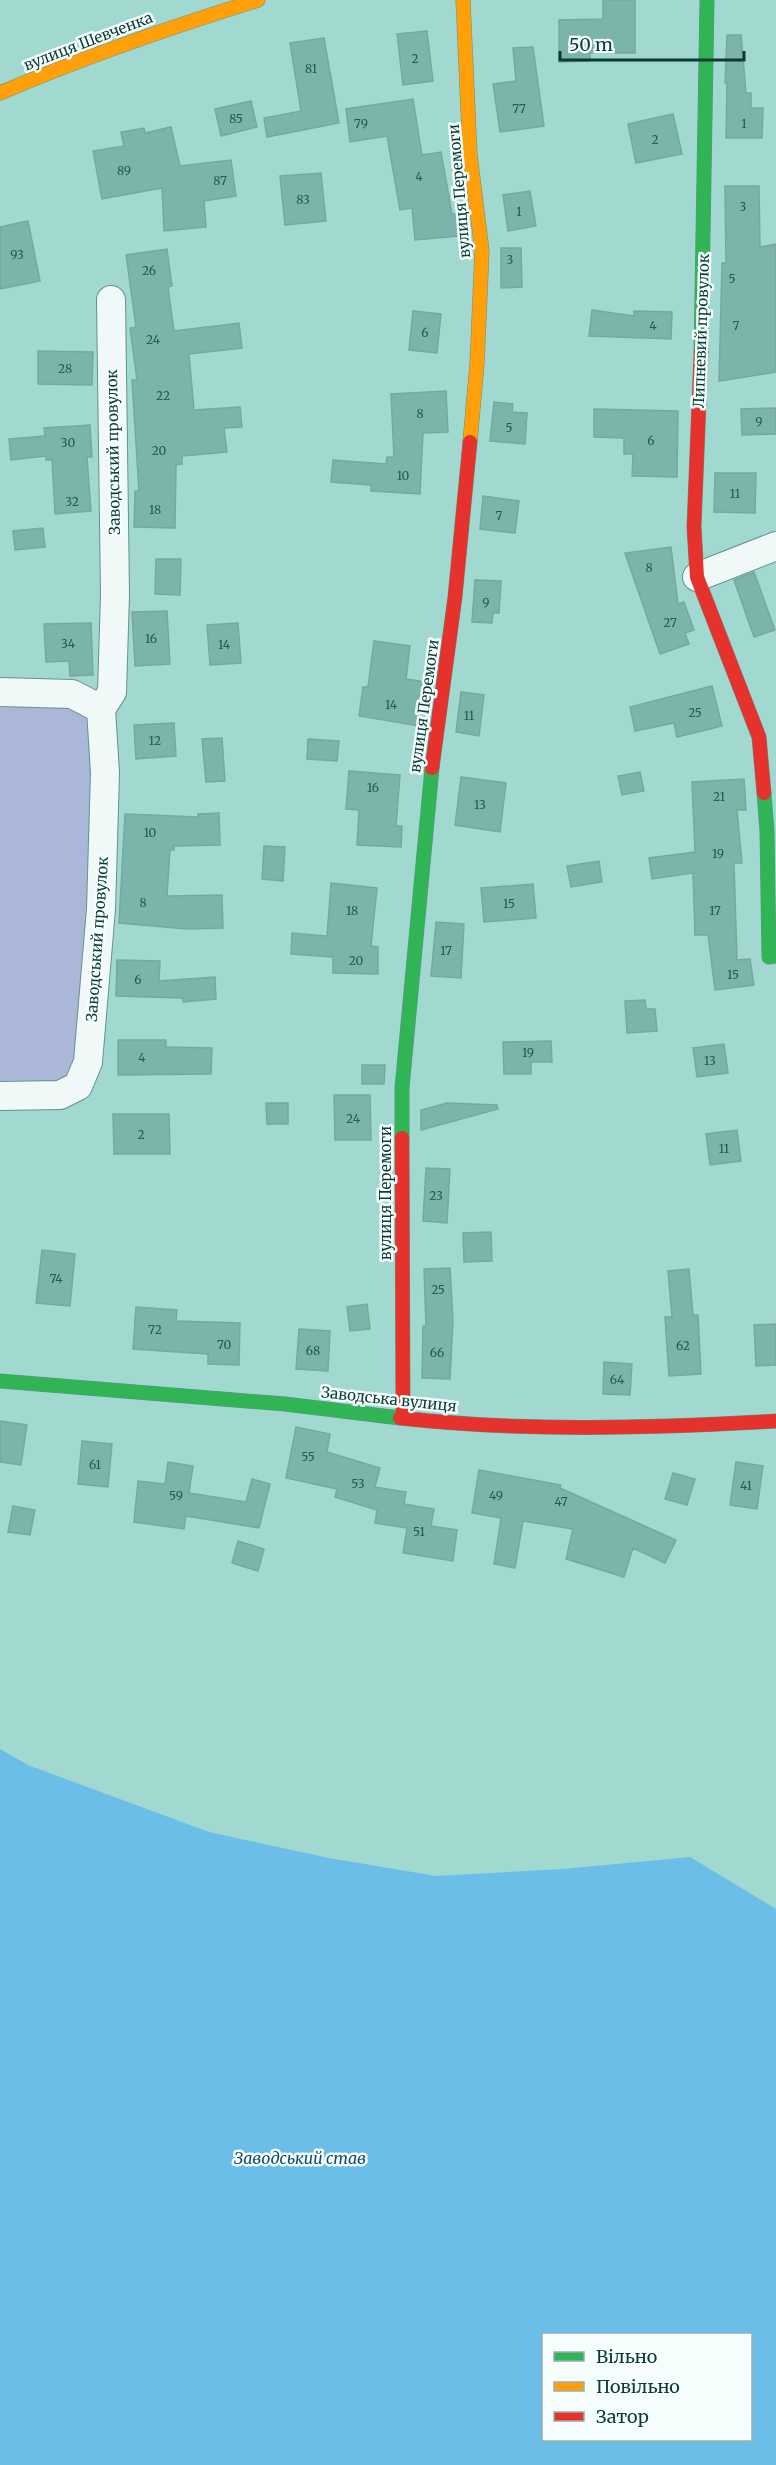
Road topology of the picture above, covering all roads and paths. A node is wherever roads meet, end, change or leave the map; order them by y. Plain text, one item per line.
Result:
1 (258, 0) edge
2 (462, 0) edge
3 (707, 0) edge
4 (2, 87) edge
5 (111, 300) dead end
6 (776, 546) edge
7 (697, 577) junction
8 (0, 692) edge
9 (101, 709) junction
10 (776, 956) edge
11 (0, 1096) edge
12 (0, 1382) edge
13 (403, 1418) junction
14 (776, 1421) edge

1 - 4 street, вулиця Шевченка
2 - 13 street, вулиця Перемоги
3 - 7 street, Липневий провулок
5 - 9 street, Заводський провулок
6 - 7 street
7 - 10 street, Липневий провулок
8 - 9 street
9 - 11 street, Заводський провулок
12 - 13 street, Заводська вулиця
13 - 14 street, Заводська вулиця

